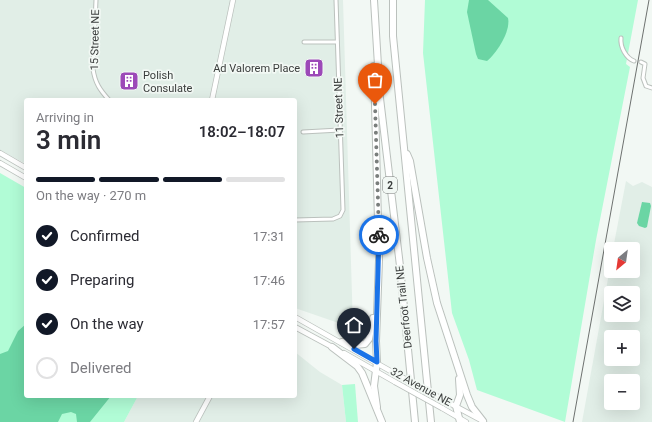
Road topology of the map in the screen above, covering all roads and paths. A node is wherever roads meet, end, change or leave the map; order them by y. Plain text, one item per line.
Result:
1 (96, 0) edge
2 (233, 0) edge
3 (336, 0) edge
4 (393, 0) edge
5 (374, 3) edge
6 (621, 38) dead end
7 (304, 42) dead end
8 (337, 42) junction
9 (634, 61) dead end
10 (642, 62) dead end
11 (652, 88) edge
12 (107, 98) edge
13 (212, 98) edge
14 (340, 130) junction
15 (303, 132) dead end
16 (405, 148) junction
17 (0, 153) edge
18 (0, 163) edge
19 (24, 167) edge
20 (24, 177) edge
21 (297, 220) edge
22 (378, 279) junction
23 (297, 318) edge
24 (297, 328) edge
25 (342, 342) junction
26 (332, 347) junction
27 (377, 362) junction
28 (457, 366) junction
29 (376, 371) junction
30 (209, 398) edge
31 (456, 406) junction
32 (377, 408) junction
33 (460, 420) edge
34 (198, 421) edge
35 (382, 422) edge
36 (415, 422) edge
37 (431, 422) edge
38 (466, 422) edge
39 (484, 422) edge

1 - 12 street, 15 Street NE
2 - 13 main road
3 - 8 street, 11 Street NE
4 - 16 highway, Deerfoot Trail NE / 2
5 - 22 highway
5 - 36 highway, Deerfoot Trail NE / 2
6 - 9 street
7 - 8 street
8 - 14 street, 11 Street NE
10 - 11 street
14 - 15 street
14 - 21 street, 11 Street NE
16 - 28 highway
16 - 37 highway, Deerfoot Trail NE / 2
17 - 19 main road
18 - 20 main road
22 - 25 highway
22 - 27 highway
23 - 25 main road, 32 Avenue NE
24 - 26 main road, 32 Avenue NE
25 - 27 main road, 32 Avenue NE
26 - 29 main road, 32 Avenue NE
26 - 32 highway
27 - 29 highway
27 - 31 main road, 32 Avenue NE, bridge
28 - 31 highway
28 - 39 highway
29 - 32 highway
29 - 33 main road, 32 Avenue NE, bridge
30 - 34 main road
31 - 33 highway
31 - 39 main road, 32 Avenue NE
32 - 35 highway
33 - 38 main road, 32 Avenue NE

